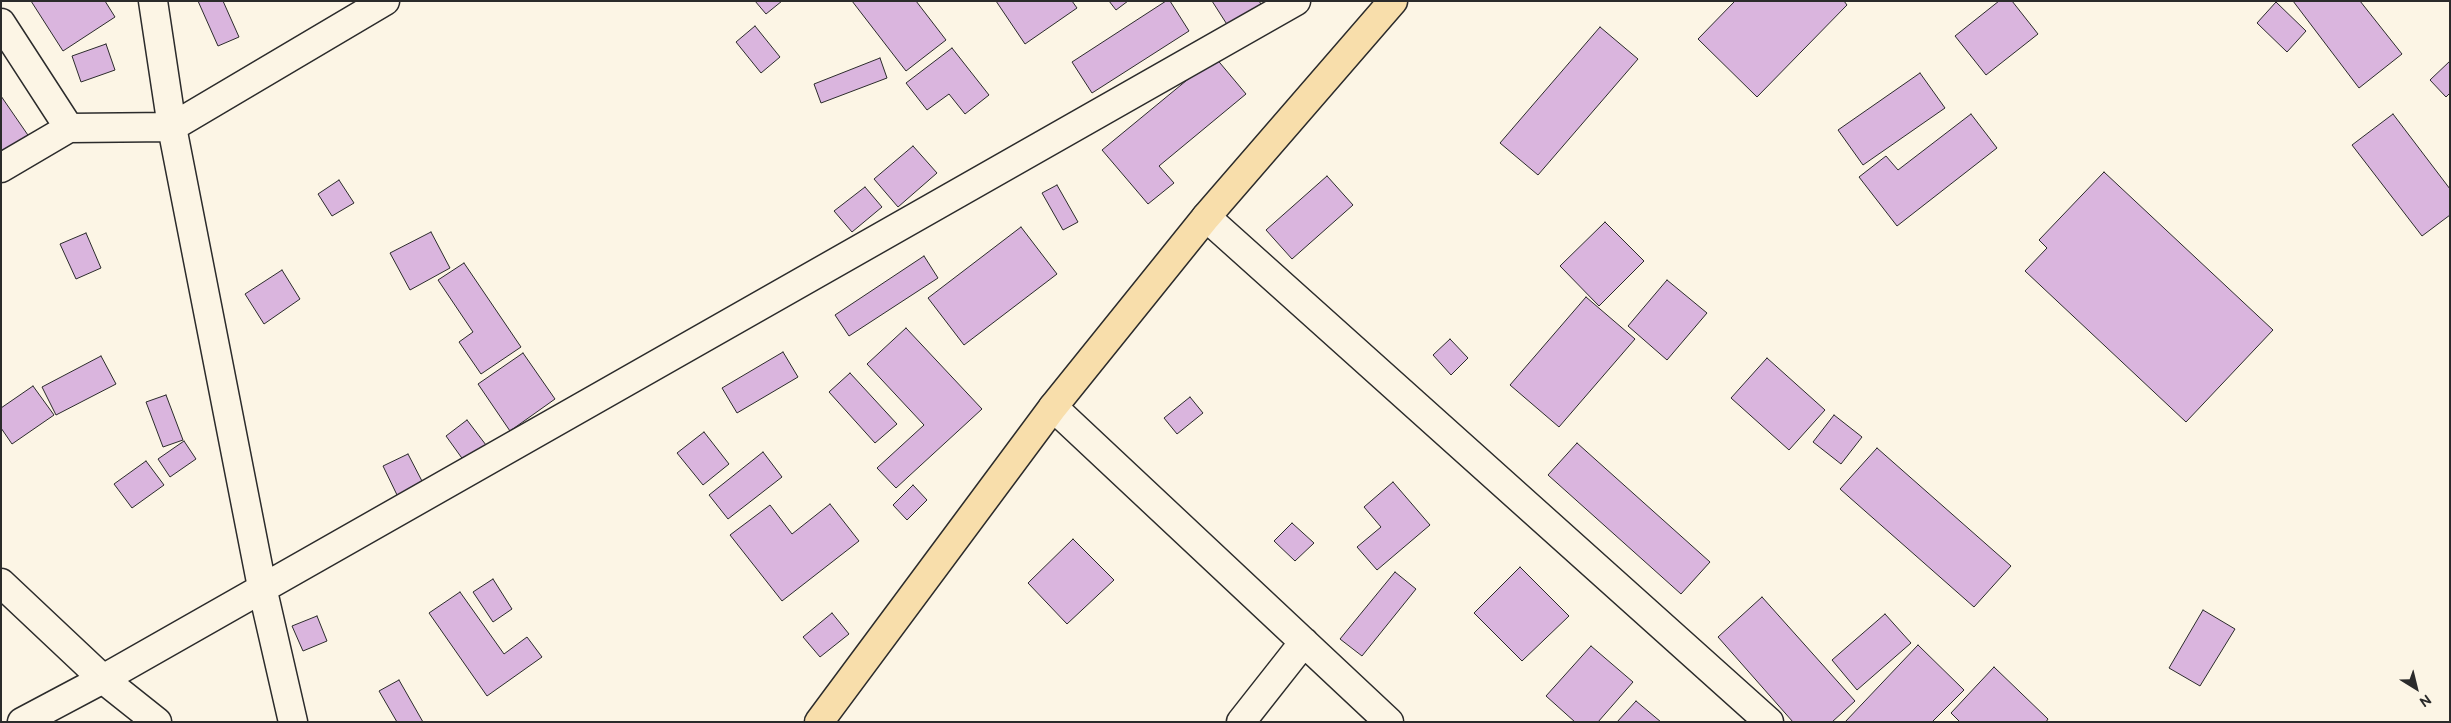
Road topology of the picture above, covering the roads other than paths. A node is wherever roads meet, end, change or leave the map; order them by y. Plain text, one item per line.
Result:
1 (153, 1) edge
2 (385, 1) edge
3 (1296, 1) edge
4 (1384, 5) edge
5 (1, 24) edge
6 (172, 127) junction
7 (69, 128) junction
8 (1, 168) edge
9 (1206, 217) junction
10 (1053, 407) junction
11 (1, 583) edge
12 (262, 587) junction
13 (1304, 642) junction
14 (103, 679) junction
15 (22, 722) edge
16 (157, 722) edge
17 (293, 722) edge
18 (819, 722) edge
19 (1241, 722) edge
20 (1389, 722) edge
21 (1769, 722) edge

1 - 6 street
2 - 6 street
3 - 12 street
4 - 9 main road
5 - 7 street
6 - 7 street
6 - 12 street
7 - 8 street
9 - 10 main road
9 - 21 street
10 - 13 street
10 - 18 main road
11 - 14 street
12 - 14 street
12 - 17 street
13 - 19 street
13 - 20 street
14 - 15 street
14 - 16 street

